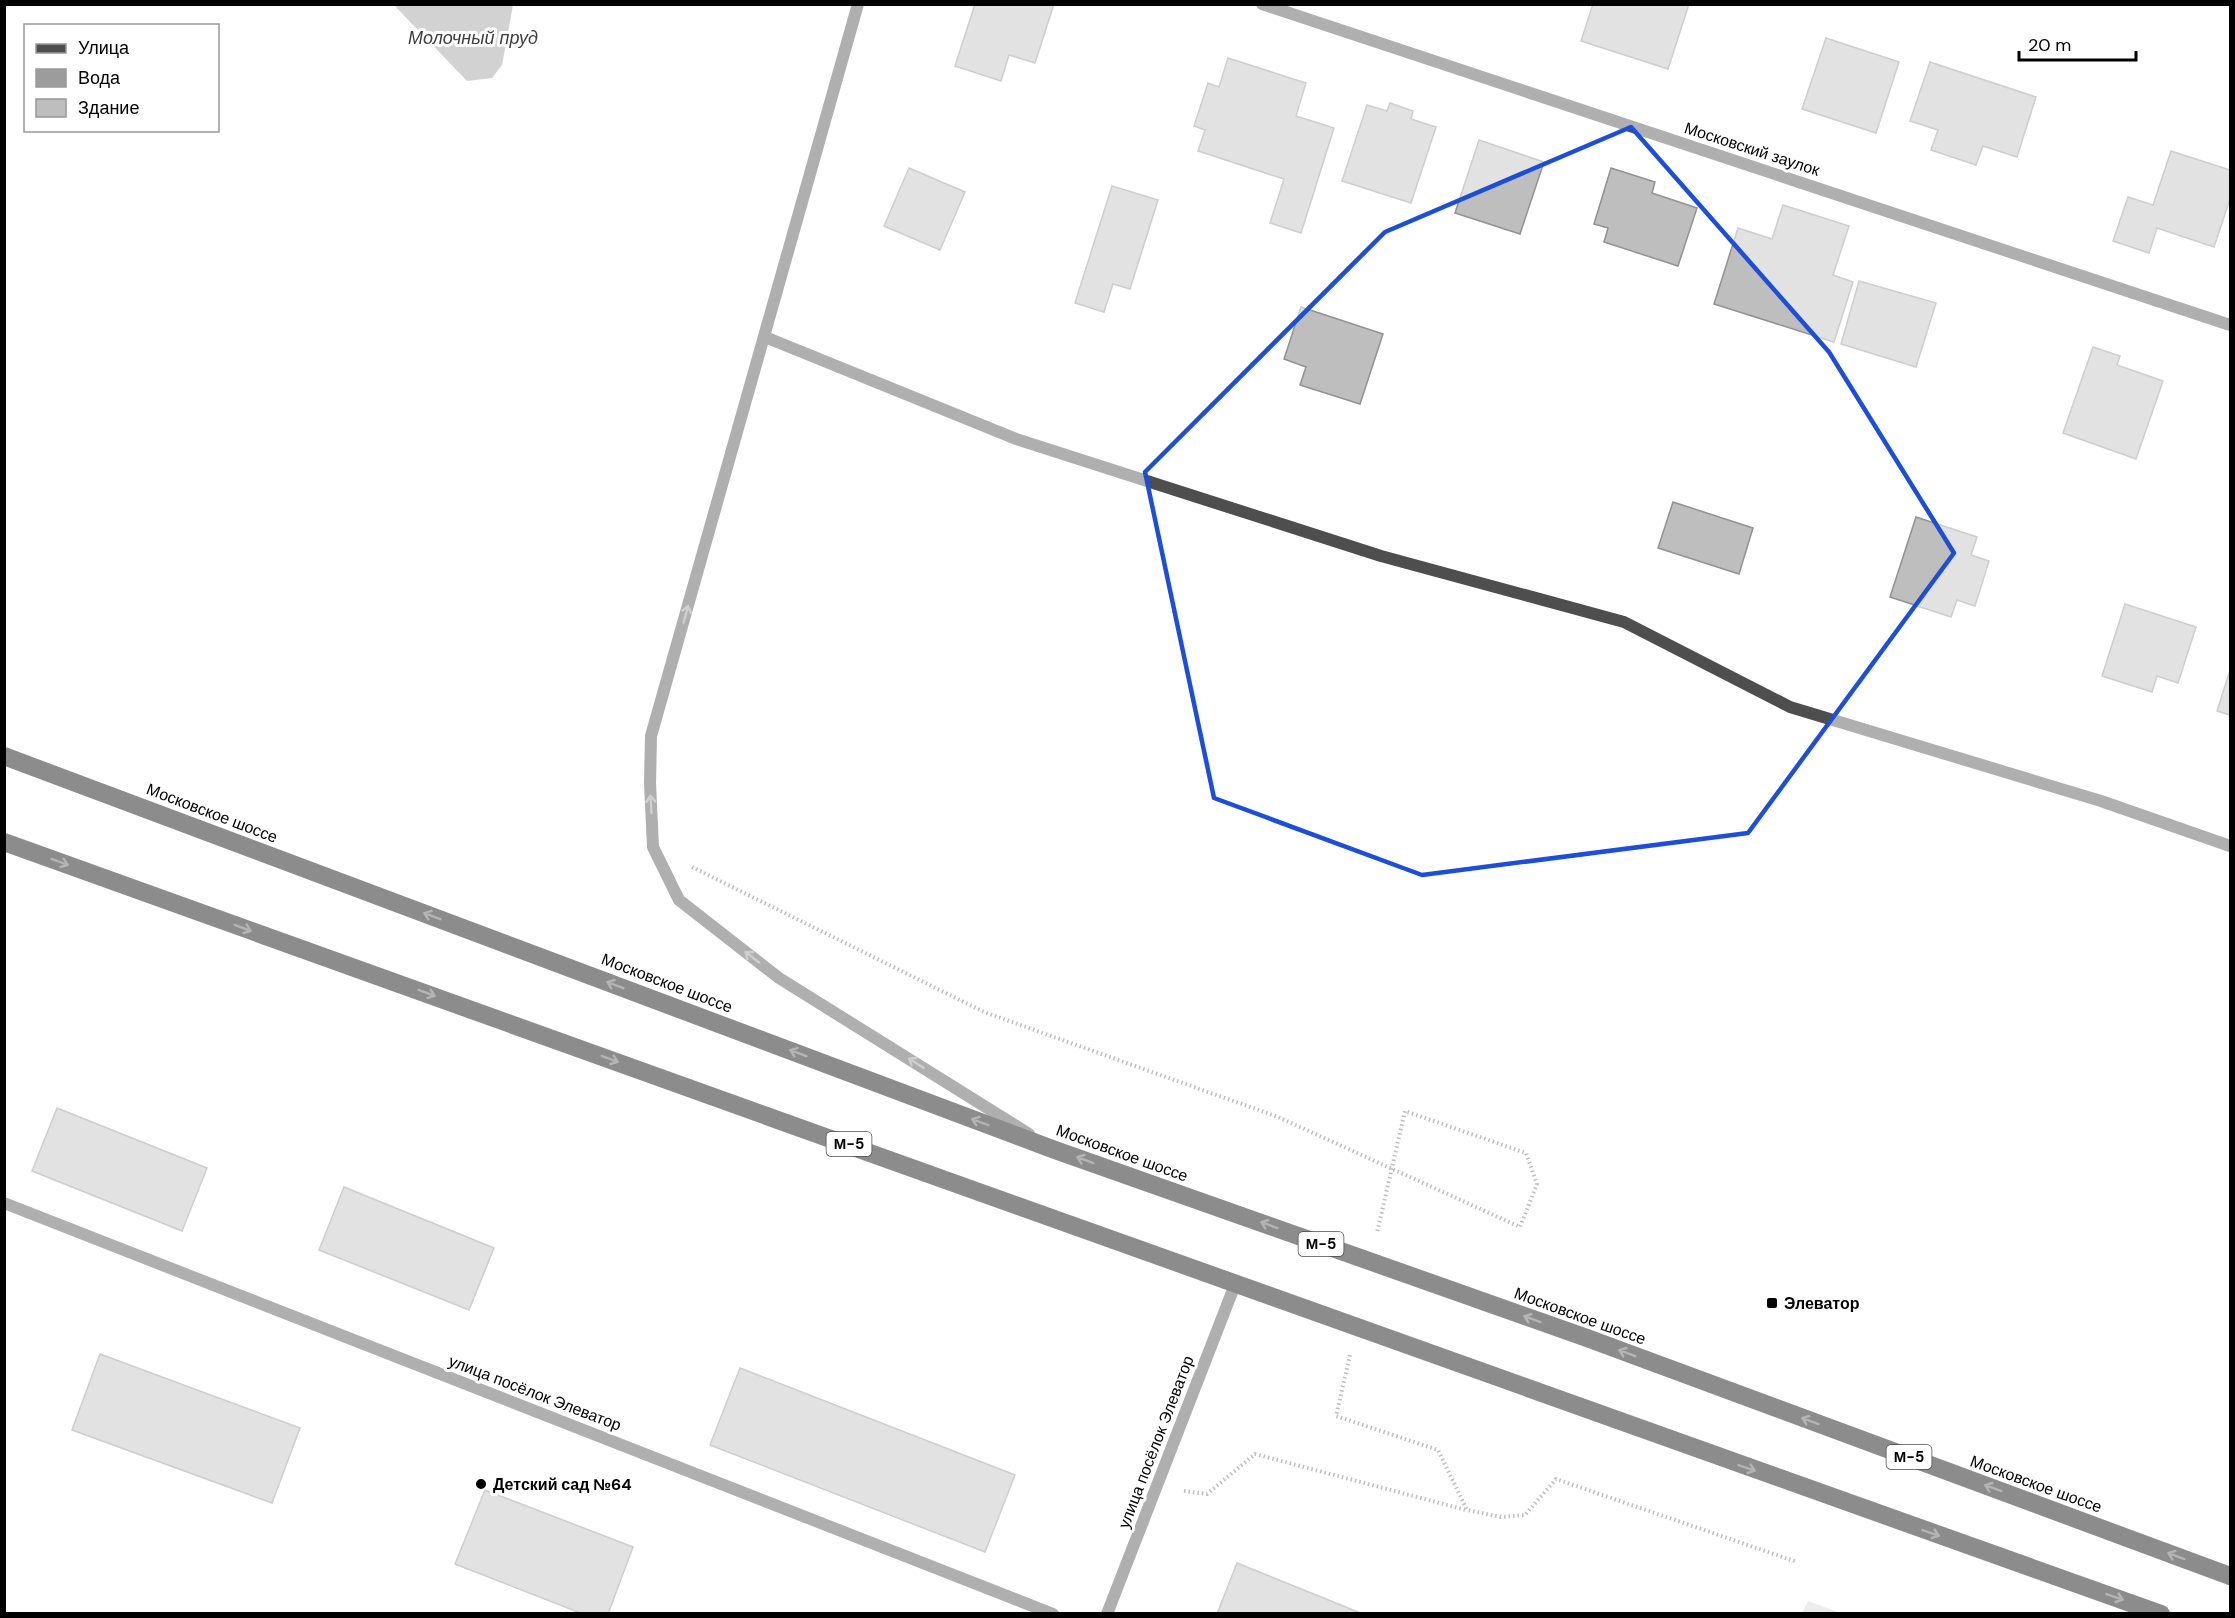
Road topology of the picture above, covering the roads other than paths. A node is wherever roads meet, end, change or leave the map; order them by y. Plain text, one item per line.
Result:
1 (858, 4) edge
2 (1262, 4) edge
3 (2230, 325) edge
4 (765, 337) junction
5 (4, 756) edge
6 (4, 842) edge
7 (2230, 846) edge
8 (1055, 1150) junction
9 (4, 1203) edge
10 (1236, 1282) junction
11 (2230, 1576) edge
12 (1053, 1614) edge
13 (1107, 1614) edge
14 (2161, 1614) edge

1 - 4 street
2 - 3 street, Московский заулок
4 - 7 street
8 -> 4 street
8 -> 5 highway, Московское шоссе / М-5
6 -> 10 highway, М-5
11 -> 8 highway, Московское шоссе / М-5
9 - 12 street, улица посёлок Элеватор
10 - 13 street, улица посёлок Элеватор
10 -> 14 highway, М-5

